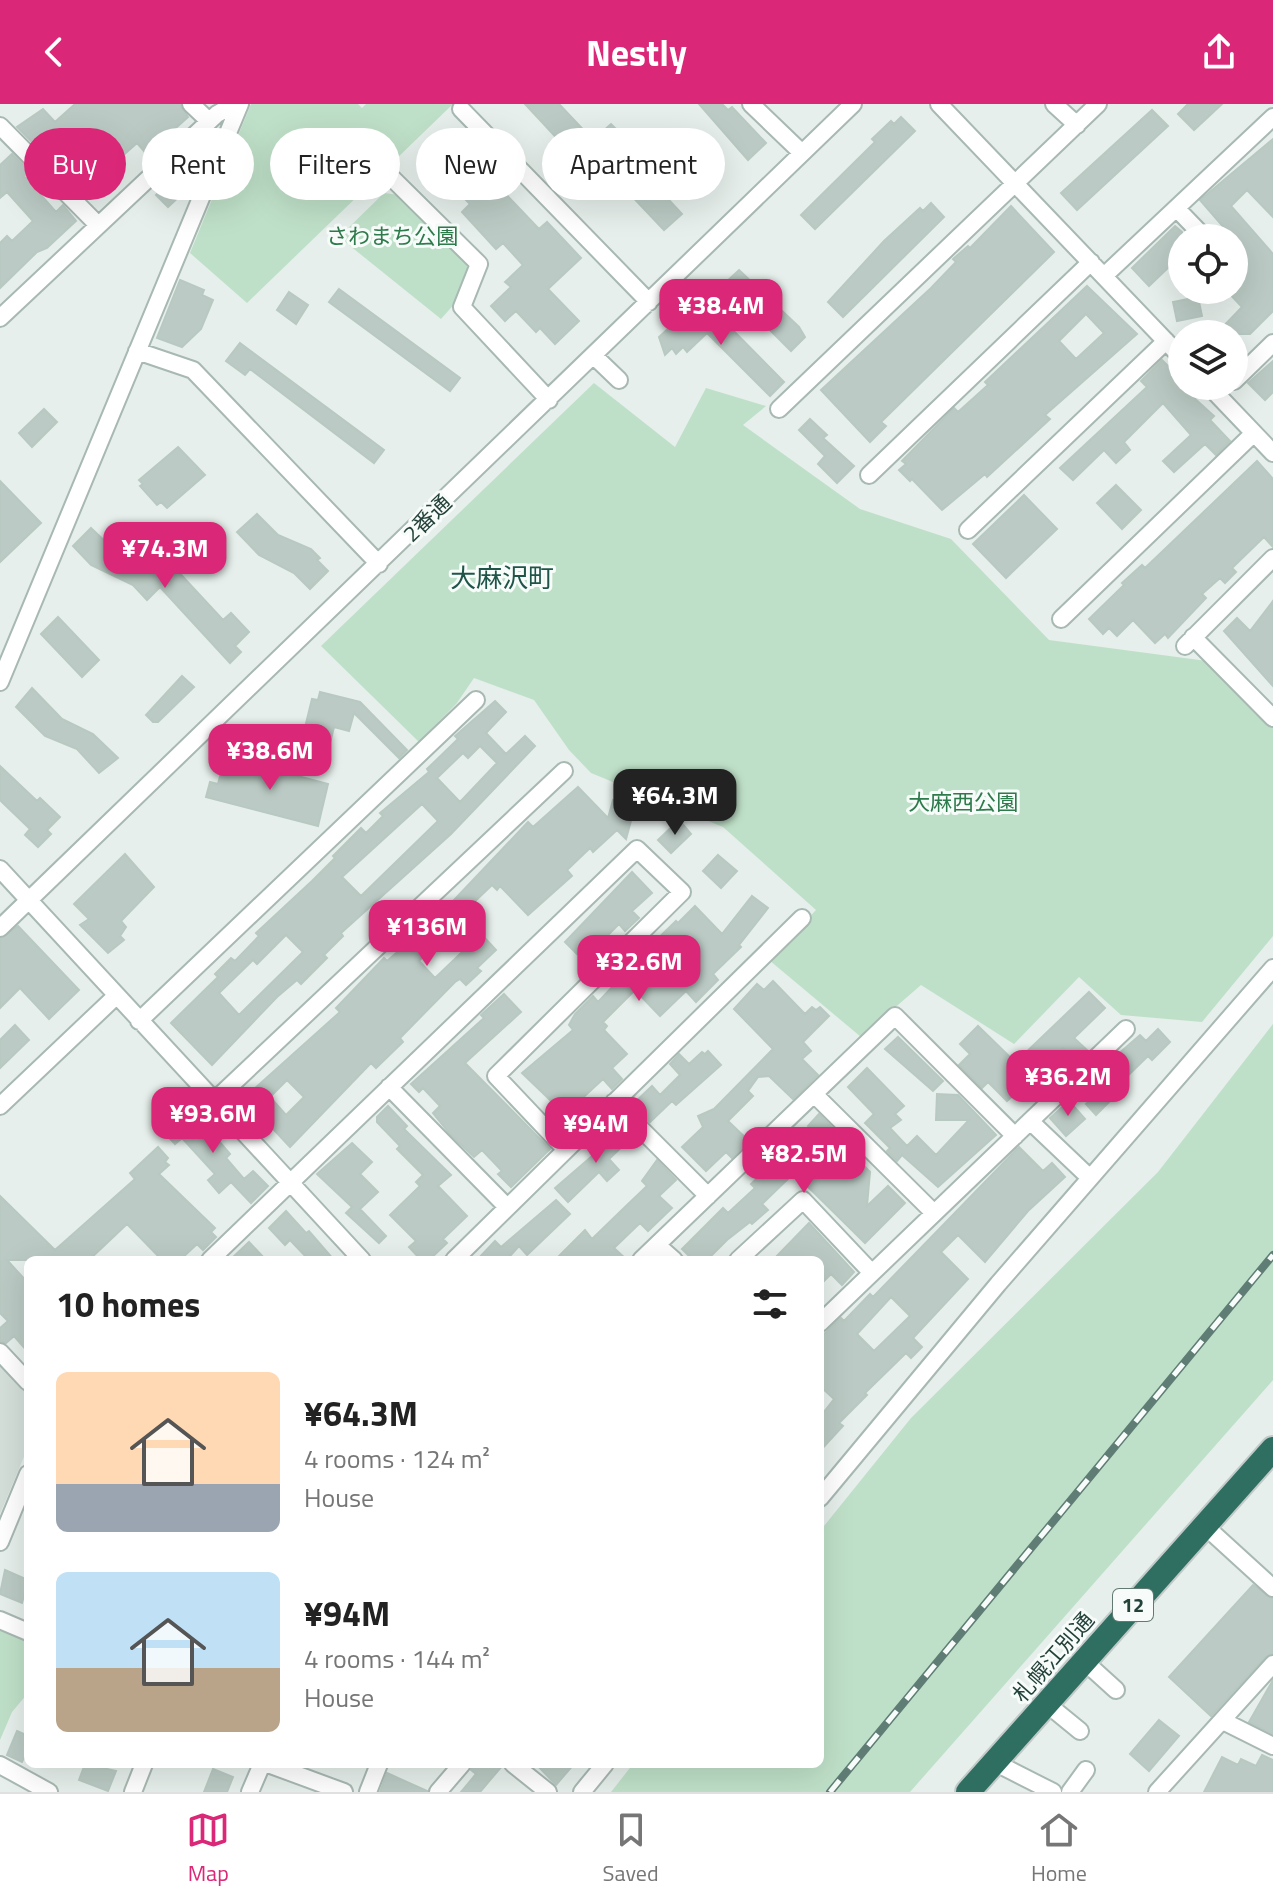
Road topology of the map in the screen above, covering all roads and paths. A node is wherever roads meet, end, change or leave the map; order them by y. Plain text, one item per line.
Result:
1 (191, 104) edge
2 (237, 104) edge
3 (751, 104) edge
4 (853, 104) edge
5 (939, 104) edge
6 (1054, 104) edge
7 (1098, 104) edge
8 (461, 109) dead end
9 (1273, 117) edge
10 (209, 121) junction
11 (1077, 125) junction
12 (0, 126) edge
13 (802, 153) junction
14 (1015, 183) junction
15 (400, 186) edge
16 (1178, 210) junction
17 (1192, 224) edge
18 (98, 225) junction
19 (1091, 262) junction
20 (1104, 276) junction
21 (649, 302) junction
22 (0, 318) edge
23 (1166, 341) joint
24 (1273, 343) edge
25 (137, 351) junction
26 (594, 356) junction
27 (1248, 367) edge
28 (619, 380) dead end
29 (549, 400) junction
30 (1228, 400) edge
31 (779, 409) dead end
32 (1254, 433) junction
33 (1273, 453) edge
34 (869, 475) dead end
35 (968, 530) dead end
36 (1273, 558) edge
37 (379, 564) junction
38 (1061, 619) dead end
39 (0, 682) edge
40 (476, 700) dead end
41 (1273, 718) edge
42 (564, 771) dead end
43 (0, 869) edge
44 (30, 900) junction
45 (802, 918) dead end
46 (0, 928) edge
47 (1273, 968) edge
48 (116, 996) junction
49 (139, 1021) junction
50 (1126, 1029) dead end
51 (389, 1087) junction
52 (814, 1094) junction
53 (213, 1102) junction
54 (614, 1102) junction
55 (0, 1106) edge
56 (1030, 1121) junction
57 (1015, 1136) junction
58 (566, 1150) junction
59 (1090, 1178) junction
60 (289, 1184) junction
61 (708, 1196) junction
62 (507, 1207) junction
63 (934, 1213) junction
64 (657, 1245) junction
65 (214, 1256) edge
66 (358, 1256) edge
67 (458, 1256) edge
68 (645, 1256) edge
69 (669, 1256) edge
70 (742, 1256) edge
71 (872, 1273) junction
72 (824, 1319) edge
73 (0, 1352) edge
74 (24, 1378) edge
75 (1273, 1449) edge
76 (24, 1484) edge
77 (824, 1493) edge
78 (1205, 1526) junction
79 (0, 1542) edge
80 (1273, 1588) edge
81 (0, 1620) edge
82 (24, 1630) edge
83 (1084, 1661) junction
84 (1273, 1664) edge
85 (1116, 1690) dead end
86 (1047, 1704) junction
87 (1223, 1721) junction
88 (1080, 1731) dead end
89 (1273, 1746) edge
90 (994, 1762) junction
91 (0, 1765) edge
92 (142, 1768) edge
93 (260, 1768) edge
94 (279, 1768) edge
95 (377, 1768) edge
96 (459, 1768) edge
97 (518, 1768) edge
98 (602, 1768) edge
99 (1086, 1770) dead end
100 (49, 1792) edge
101 (133, 1792) edge
102 (250, 1792) edge
103 (344, 1792) edge
104 (368, 1792) edge
105 (438, 1792) edge
106 (548, 1792) edge
107 (582, 1792) edge
108 (968, 1792) edge
109 (1053, 1792) edge
110 (1070, 1792) edge
111 (1157, 1792) edge

1 - 10 street
2 - 10 street
2 - 25 street
3 - 13 street
4 - 13 street, 2番通
5 - 14 street
6 - 11 street
7 - 11 street
8 - 21 street
9 - 16 street
10 - 18 street
11 - 14 street
12 - 18 street
13 - 21 street, 2番通
14 - 19 street
14 - 31 street
15 - 29 street
16 - 17 street
16 - 20 street
18 - 22 street
19 - 20 street
19 - 34 street
20 - 23 street
21 - 26 street, 2番通
23 - 35 street
24 - 27 street
25 - 37 street
25 - 39 street
26 - 28 street
26 - 29 street, 2番通
29 - 37 street, 2番通
30 - 32 street
32 - 33 street
32 - 38 street
36 - 41 street
37 - 44 street, 2番通
40 - 49 street
42 - 53 street
43 - 44 street
44 - 46 street, 2番通
44 - 48 street
45 - 54 street
47 - 59 street
48 - 49 street
48 - 55 street
49 - 53 street
50 - 56 street
51 - 58 street
51 - 60 street
51 - 62 street
52 - 57 street
52 - 61 street
52 - 63 street
53 - 60 street
54 - 58 street
54 - 61 street
56 - 57 street
56 - 59 street
57 - 63 street
58 - 62 street
59 - 77 street
60 - 65 street
60 - 66 street
61 - 64 street
62 - 67 street
63 - 71 street
64 - 68 street
64 - 69 street
70 - 71 street
71 - 72 street
73 - 74 street
75 - 78 highway, 札幌江別通 / 12
76 - 79 street
78 - 80 street
78 - 83 highway, 札幌江別通 / 12
81 - 82 street
83 - 85 street
83 - 86 highway, 札幌江別通 / 12
84 - 87 street
86 - 88 street
86 - 90 highway, 札幌江別通 / 12
87 - 89 street
87 - 111 street
90 - 108 highway, 札幌江別通 / 12
90 - 109 street
91 - 100 street
92 - 101 street
93 - 102 street
94 - 103 street
95 - 104 street
96 - 105 street
97 - 106 street
98 - 107 street
99 - 110 street

